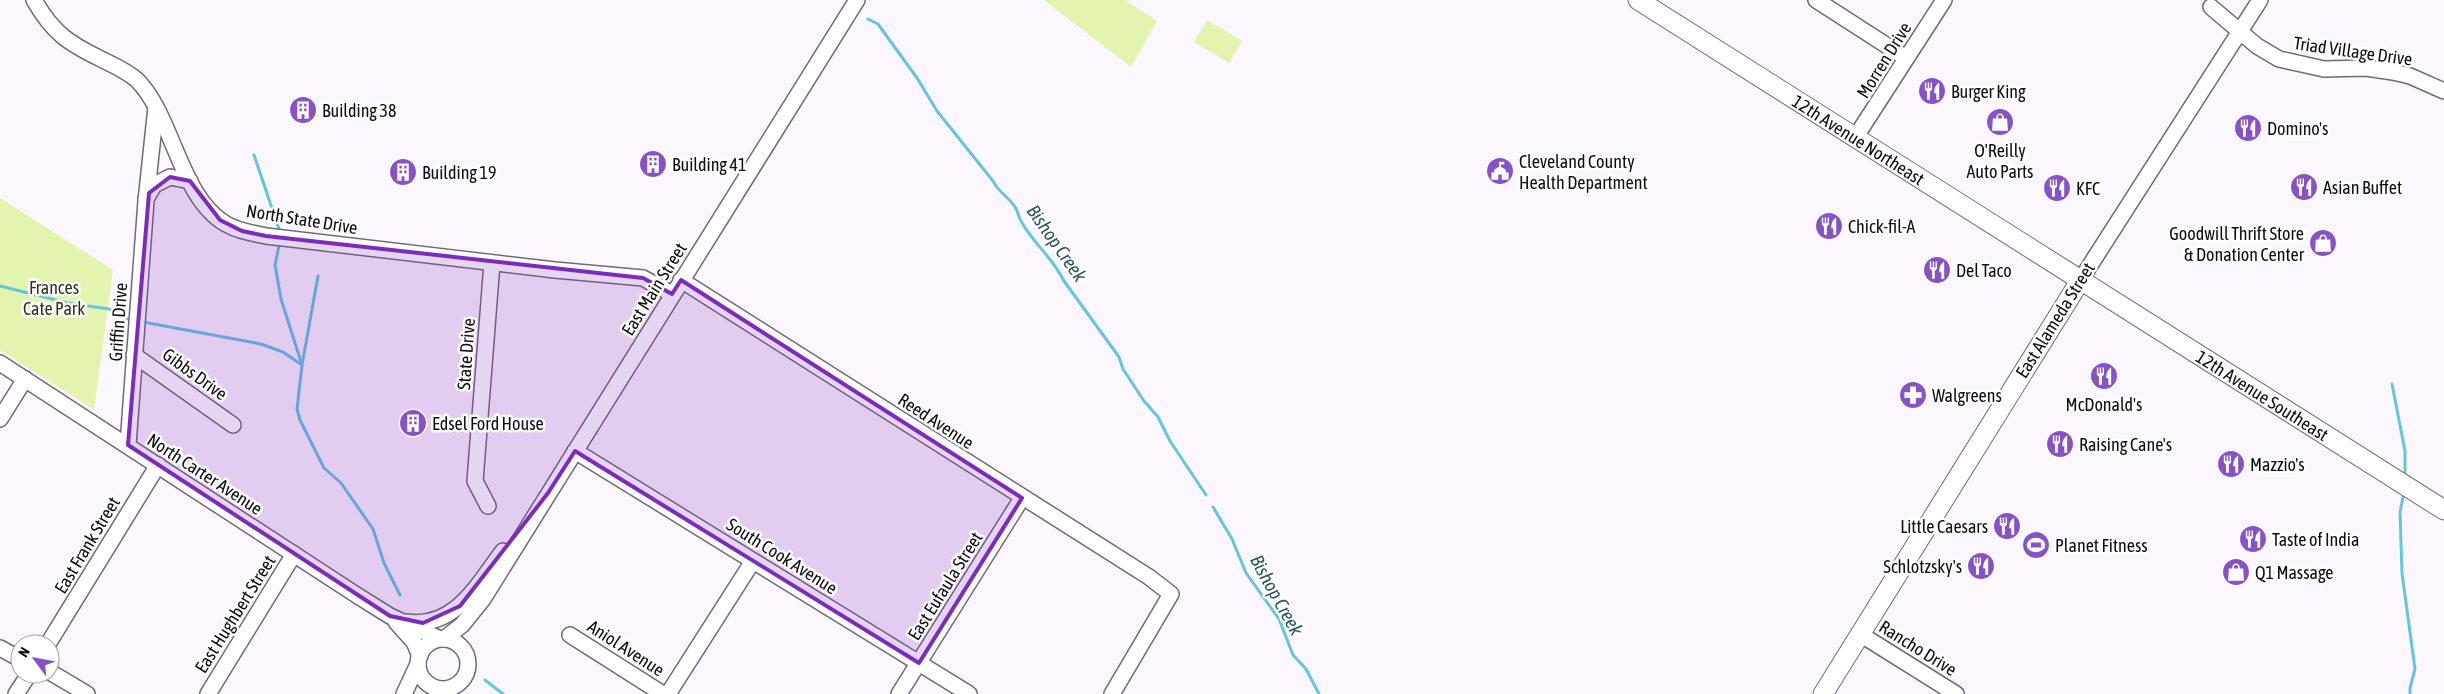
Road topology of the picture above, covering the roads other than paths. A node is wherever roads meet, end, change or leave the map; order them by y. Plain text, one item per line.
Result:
1 (34, 0) edge
2 (856, 0) edge
3 (1638, 0) edge
4 (1816, 0) edge
5 (1944, 0) edge
6 (2260, 0) edge
7 (2211, 7) dead end
8 (2240, 33) junction
9 (1906, 58) junction
10 (2444, 91) edge
11 (156, 108) junction
12 (1855, 138) junction
13 (190, 181) junction
14 (146, 200) junction
15 (492, 263) junction
16 (681, 280) junction
17 (2080, 281) junction
18 (672, 294) junction
19 (134, 355) junction
20 (0, 363) edge
21 (25, 379) junction
22 (0, 420) edge
23 (232, 425) dead end
24 (128, 445) junction
25 (575, 451) junction
26 (158, 465) junction
27 (548, 493) junction
28 (1022, 498) junction
29 (488, 506) dead end
30 (2438, 507) edge
31 (294, 554) junction
32 (753, 561) junction
33 (483, 599) junction
34 (396, 619) junction
35 (54, 634) edge
36 (570, 634) dead end
37 (1860, 634) junction
38 (442, 639) junction
39 (466, 652) junction
40 (419, 660) junction
41 (919, 663) junction
42 (60, 678) edge
43 (462, 680) junction
44 (434, 689) edge
45 (87, 694) edge
46 (208, 694) edge
47 (404, 694) edge
48 (416, 694) edge
49 (455, 694) edge
50 (663, 694) edge
51 (668, 694) edge
52 (899, 694) edge
53 (969, 694) edge
54 (1112, 694) edge
55 (1823, 694) edge
56 (1956, 694) edge

1 - 11 street, North State Drive
2 - 16 street, East Main Street
3 - 12 main road, 12th Avenue Northeast
4 - 9 street
5 - 9 street, Morren Drive
6 - 8 street, East Alameda Street
7 - 8 street, Triad Village Drive
8 - 10 street, Triad Village Drive
8 - 17 street, East Alameda Street
9 - 12 street, Morren Drive
11 - 13 street, North State Drive
11 - 14 street, Griffin Drive
12 - 17 main road, 12th Avenue Northeast
13 - 14 street
13 - 15 street, North State Drive
14 - 19 street, Griffin Drive
15 - 18 street, North State Drive
15 - 29 street, State Drive
16 - 18 street, East Main Street
16 - 28 street, Reed Avenue
17 - 30 main road, 12th Avenue Southeast
17 - 37 main road, East Alameda Street
18 - 25 street, East Main Street
19 - 23 street, Gibbs Drive
19 - 24 street, Griffin Drive
20 - 21 street, North Carter Avenue
21 - 22 street
21 - 24 street, North Carter Avenue
24 - 26 street, North Carter Avenue
25 - 27 street, East Main Street
25 - 32 street, South Cook Avenue
26 - 31 street, North Carter Avenue
26 - 35 street, East Frank Street
27 - 33 street, East Main Street
27 - 34 street
28 - 41 street, East Eufaula Street
28 - 54 street, Reed Avenue
31 - 34 street, North Carter Avenue
31 - 46 street, East Hughbert Street
32 - 41 street, South Cook Avenue
32 - 51 street
33 - 38 street, East Main Street
33 - 39 street, East Main Street
34 - 38 street, North Carter Avenue
34 - 40 street, North Carter Avenue
36 - 50 street, Aniol Avenue
37 - 55 main road, East Alameda Street
37 - 56 street, Rancho Drive
38 - 39 street
38 - 40 street
39 - 43 street
40 - 44 street
40 - 47 street
41 - 52 street, East Eufaula Street
41 - 53 street, South Cook Avenue
42 - 45 street
43 - 44 street
43 - 49 street
44 - 48 street

